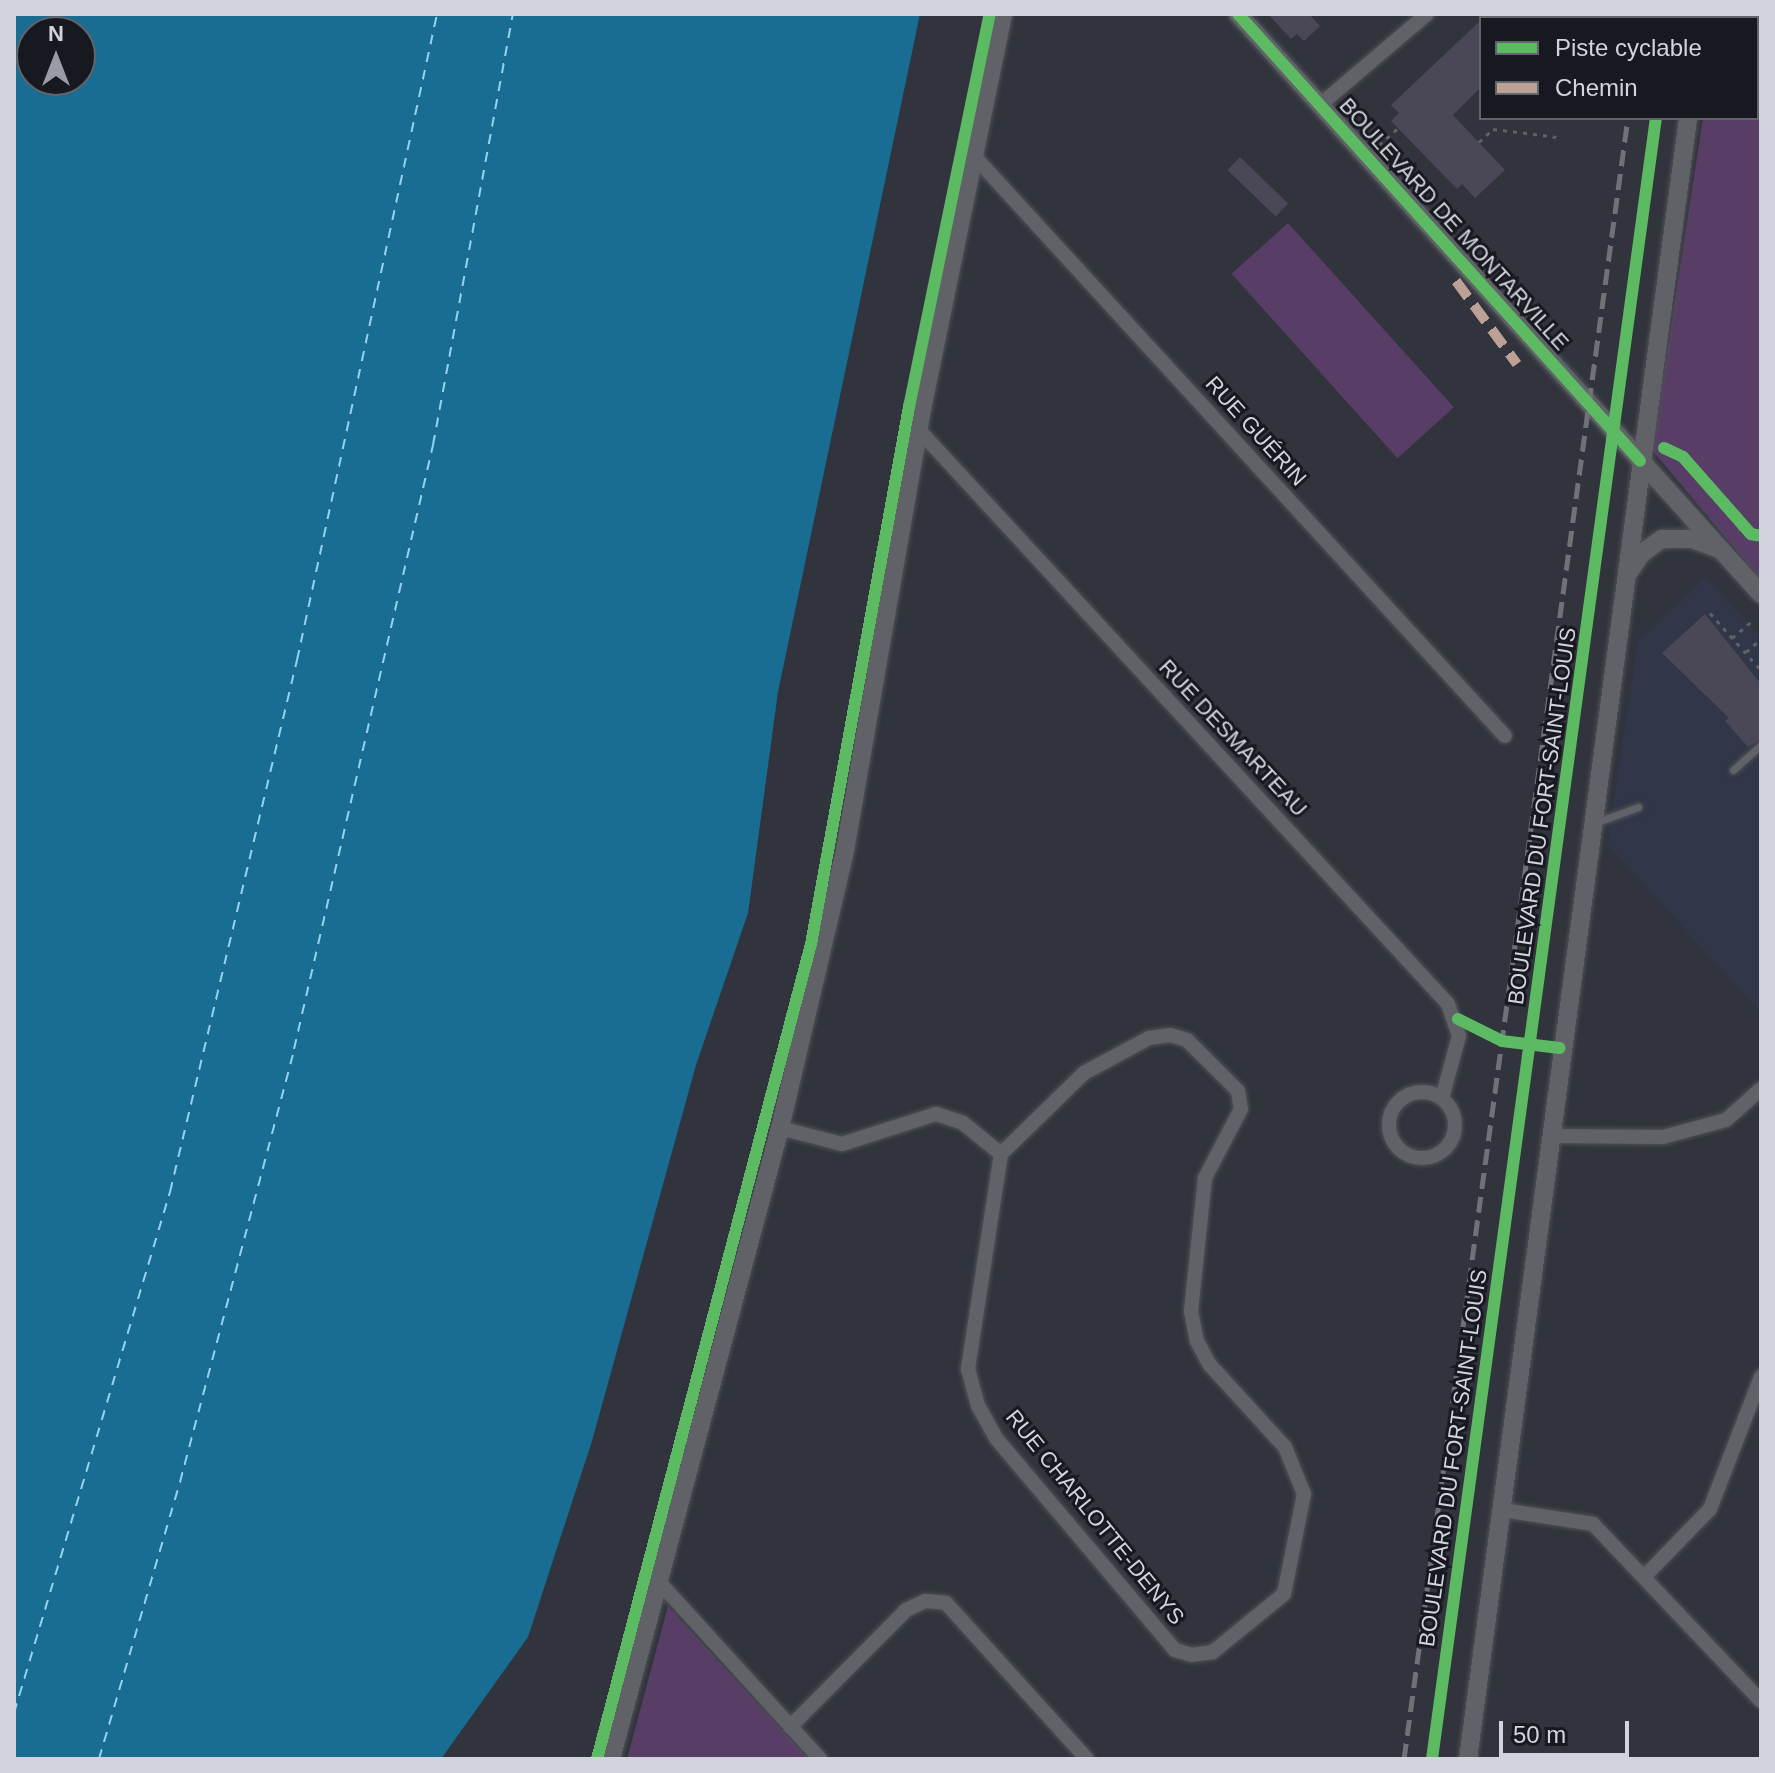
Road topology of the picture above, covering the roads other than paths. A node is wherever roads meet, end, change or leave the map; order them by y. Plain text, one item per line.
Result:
1 (1003, 14) edge
2 (1238, 14) edge
3 (1427, 14) edge
4 (1320, 105) junction
5 (1688, 120) edge
6 (974, 156) junction
7 (918, 429) junction
8 (1640, 461) junction
9 (1721, 550) junction
10 (1624, 583) junction
11 (1761, 594) edge
12 (1505, 736) dead end
13 (1761, 745) edge
14 (1733, 770) dead end
15 (1638, 807) dead end
16 (1595, 822) junction
17 (1761, 1089) edge
18 (1442, 1098) junction
19 (780, 1128) junction
20 (1552, 1136) junction
21 (1001, 1154) junction
22 (1761, 1377) edge
23 (1502, 1510) junction
24 (1644, 1577) junction
25 (660, 1583) junction
26 (1761, 1701) edge
27 (790, 1727) junction
28 (611, 1759) edge
29 (820, 1759) edge
30 (1087, 1759) edge
31 (1468, 1759) edge

1 - 6 street
2 - 4 street, BOULEVARD DE MONTARVILLE
3 - 4 street
4 - 8 street, BOULEVARD DE MONTARVILLE
5 - 8 street
6 - 7 street
6 - 12 street, RUE GUÉRIN
7 - 18 street, RUE DESMARTEAU
7 - 19 street
8 - 9 street, BOULEVARD DE MONTARVILLE
8 - 10 street
9 - 10 street
9 - 11 street, BOULEVARD DE MONTARVILLE
10 - 16 street
13 - 14 lane
15 - 16 lane
16 - 20 street
17 - 20 street
18 - 18 street
19 - 21 street
19 - 25 street
20 - 23 street
21 - 21 street, RUE CHARLOTTE-DENYS
22 - 24 street
23 - 24 street
23 - 31 street
24 - 26 street
25 - 27 street
25 - 28 street
27 - 29 street
27 - 30 street

